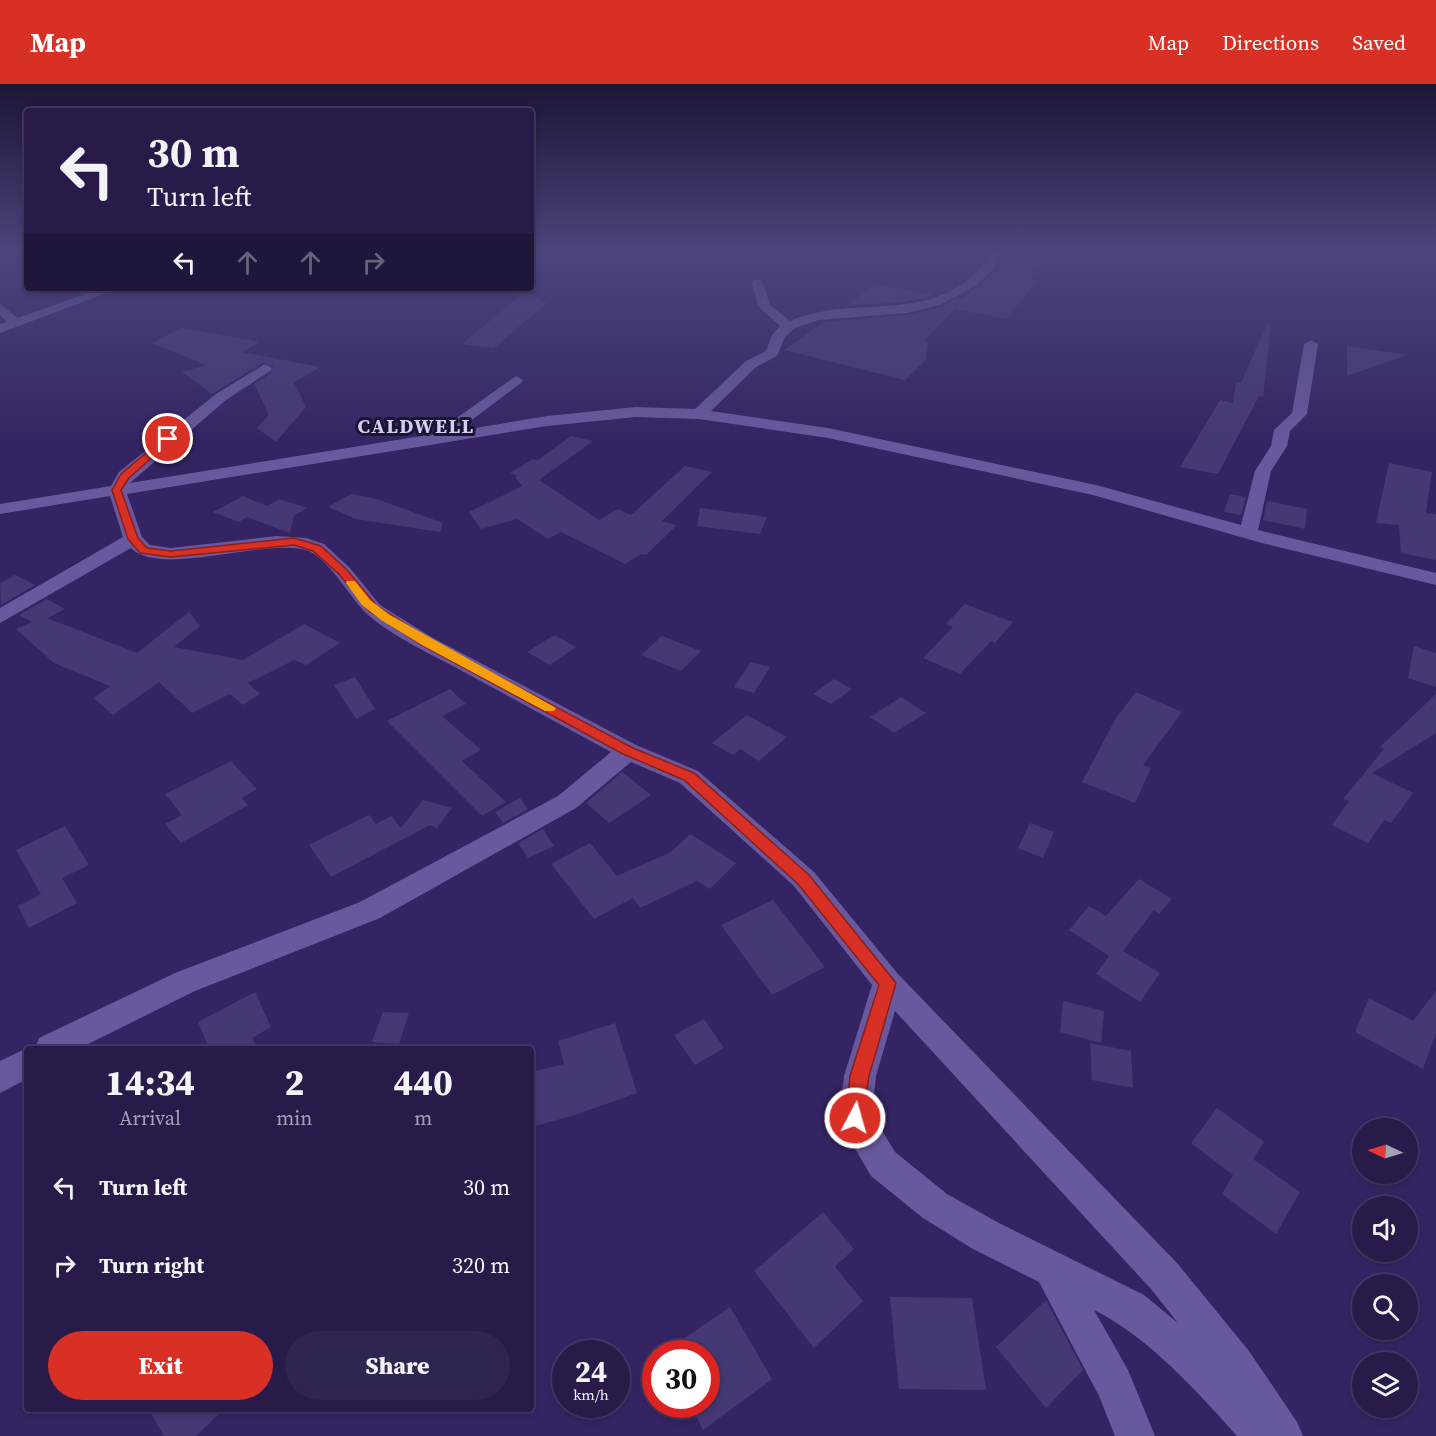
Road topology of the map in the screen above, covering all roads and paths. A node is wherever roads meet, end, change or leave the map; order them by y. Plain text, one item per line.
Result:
1 (9, 316) edge
2 (35, 316) edge
3 (776, 316) edge
4 (821, 316) edge
5 (16, 323) junction
6 (789, 327) junction
7 (0, 329) edge
8 (1311, 344) dead end
9 (265, 368) dead end
10 (516, 380) dead end
11 (699, 414) junction
12 (432, 440) junction
13 (117, 490) junction
14 (0, 509) edge
15 (1248, 533) junction
16 (133, 539) junction
17 (1436, 579) edge
18 (0, 617) edge
19 (628, 751) junction
20 (888, 983) junction
21 (54, 1046) edge
22 (24, 1064) edge
23 (0, 1078) edge
24 (1053, 1271) junction
25 (1135, 1436) edge
26 (1264, 1436) edge
27 (1282, 1436) edge

1 - 5 street
2 - 5 street
3 - 6 street
4 - 6 street
5 - 7 street
6 - 11 street
8 - 15 street
9 - 13 street
10 - 12 street
11 - 12 street
11 - 15 street
12 - 13 street
13 - 14 street
13 - 16 street
15 - 17 street
16 - 18 street
16 - 19 street
19 - 20 street
19 - 21 street
20 - 24 street
20 - 27 street
22 - 23 street
24 - 25 street
24 - 26 street

